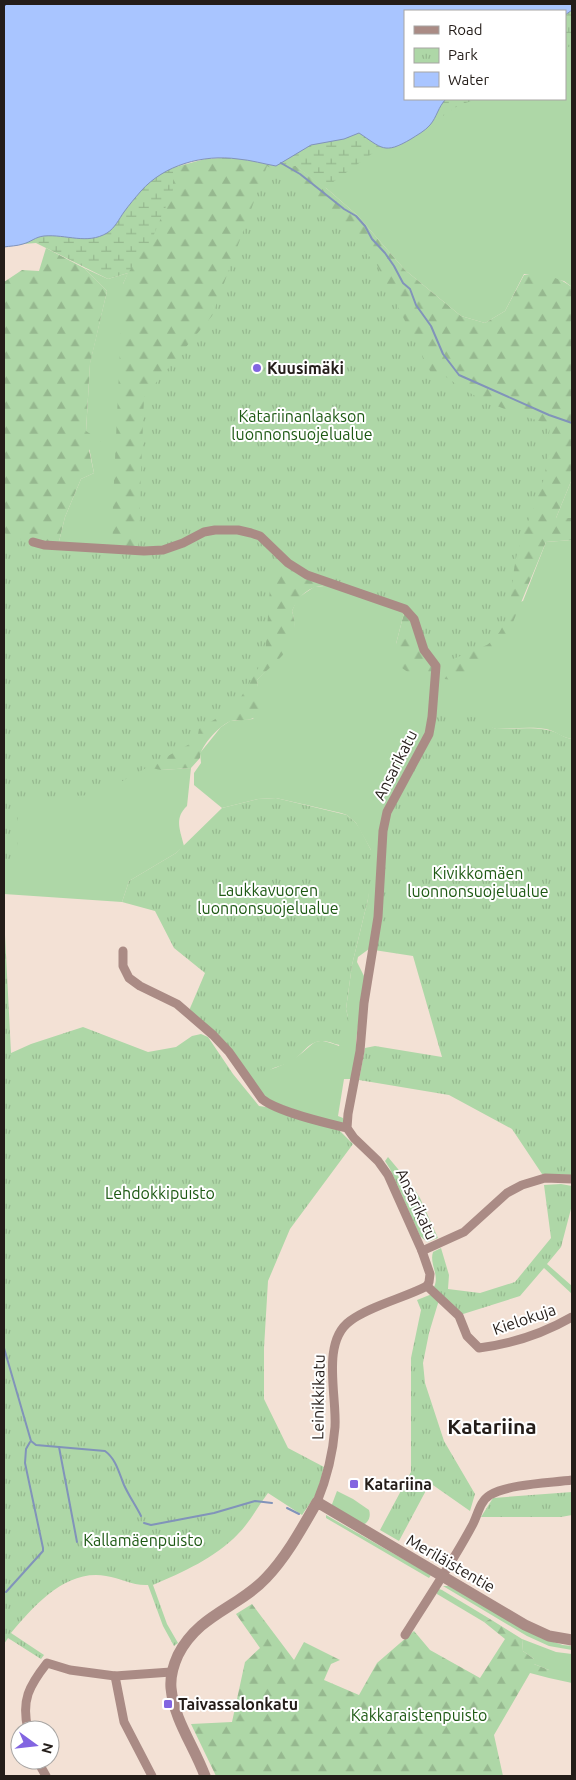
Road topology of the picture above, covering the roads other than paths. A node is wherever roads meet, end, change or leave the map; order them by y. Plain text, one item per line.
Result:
1 (33, 542) dead end
2 (123, 951) dead end
3 (347, 1128) junction
4 (572, 1179) edge
5 (422, 1251) junction
6 (427, 1286) junction
7 (572, 1317) edge
8 (572, 1480) edge
9 (317, 1502) junction
10 (442, 1577) junction
11 (405, 1634) dead end
12 (572, 1640) edge
13 (171, 1672) junction
14 (115, 1676) junction
15 (26, 1720) edge
16 (152, 1776) edge
17 (205, 1776) edge

1 - 3 street, Ansarikatu
2 - 3 street
3 - 5 street, Ansarikatu
4 - 5 street
5 - 6 street, Ansarikatu
6 - 7 street, Kielokuja
6 - 9 street, Leinikkikatu
8 - 10 street
9 - 10 street, Meriläistentie
9 - 13 street
10 - 11 street
10 - 12 street, Meriläistentie
13 - 14 street
13 - 17 street
14 - 15 street
14 - 16 street

